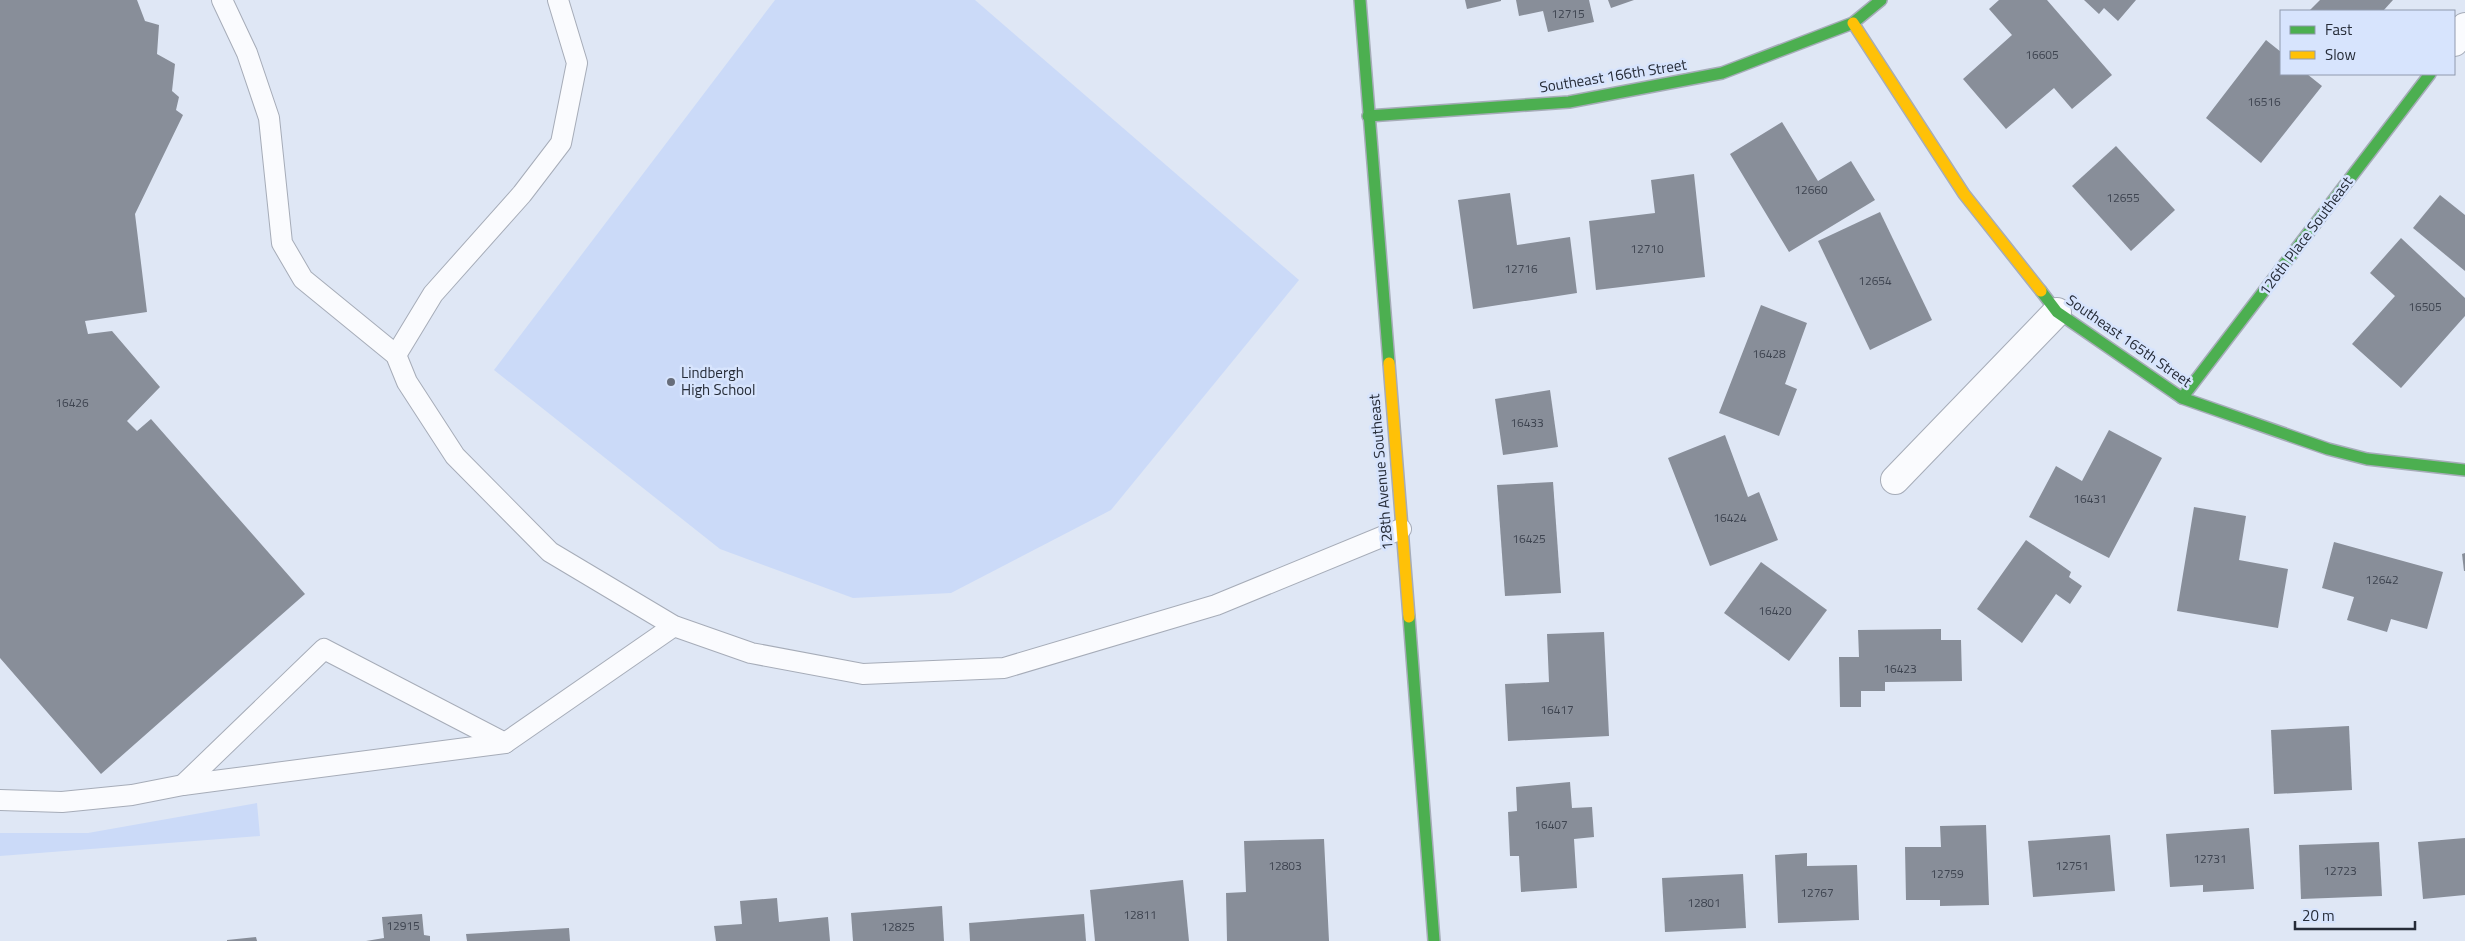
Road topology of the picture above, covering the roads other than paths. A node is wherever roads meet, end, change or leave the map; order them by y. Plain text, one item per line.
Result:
1 (222, 0) edge
2 (558, 0) edge
3 (1360, 0) edge
4 (1881, 0) edge
5 (1853, 23) junction
6 (2465, 28) edge
7 (2455, 41) edge
8 (2429, 75) edge
9 (1368, 116) junction
10 (2057, 312) junction
11 (396, 355) junction
12 (2182, 398) junction
13 (2465, 470) edge
14 (1894, 480) dead end
15 (1401, 529) junction
16 (674, 626) junction
17 (505, 743) junction
18 (183, 785) junction
19 (0, 800) edge
20 (1434, 941) edge

1 - 11 lane
2 - 11 lane
3 - 9 street, 128th Avenue Southeast
4 - 5 street, Southeast 166th Street
5 - 9 street, Southeast 166th Street
5 - 10 street, Southeast 165th Street
6 - 7 street
8 - 12 street, 126th Place Southeast
9 - 15 street, 128th Avenue Southeast
10 - 12 street, Southeast 165th Street
10 - 14 street
11 - 16 lane
12 - 13 street, Southeast 165th Street
15 - 16 lane
15 - 20 street, 128th Avenue Southeast
16 - 17 lane
17 - 18 lane
17 - 18 lane
18 - 19 lane

